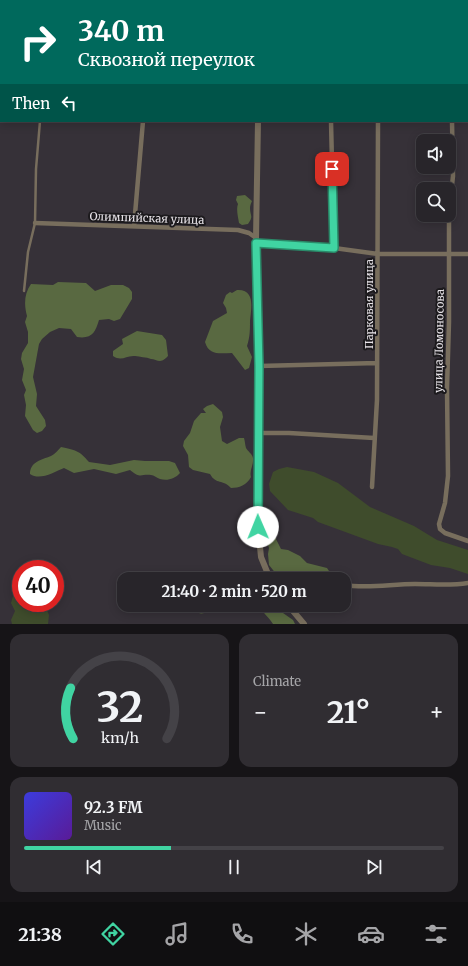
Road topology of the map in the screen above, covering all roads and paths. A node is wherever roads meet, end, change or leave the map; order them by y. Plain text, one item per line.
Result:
1 (162, 0) edge
2 (176, 0) edge
3 (40, 122) edge
4 (144, 122) edge
5 (258, 122) edge
6 (331, 122) edge
7 (378, 122) edge
8 (452, 122) edge
9 (35, 223) junction
10 (134, 226) junction
11 (256, 241) junction
12 (334, 248) junction
13 (378, 254) junction
14 (449, 254) junction
15 (468, 254) edge
16 (24, 291) dead end
17 (377, 363) junction
18 (259, 366) junction
19 (258, 433) junction
20 (374, 438) junction
21 (372, 487) dead end
22 (468, 542) edge
23 (267, 572) edge
24 (468, 583) edge
25 (351, 586) edge
26 (294, 612) edge
27 (304, 624) edge

1 - 2 lane
3 - 9 lane
4 - 10 street
5 - 11 street
6 - 12 street
7 - 13 street, Парковая улица
8 - 14 street, улица Ломоносова
9 - 10 street, Олимпийская улица
9 - 16 lane
10 - 11 street, Олимпийская улица
11 - 12 street
11 - 18 street
12 - 13 street
13 - 14 street
13 - 17 street, Парковая улица
14 - 15 street
14 - 22 street, улица Ломоносова
17 - 18 street
17 - 20 street, Парковая улица
18 - 19 street
19 - 20 street
19 - 23 street
20 - 21 street, Парковая улица
24 - 25 street
26 - 27 street

